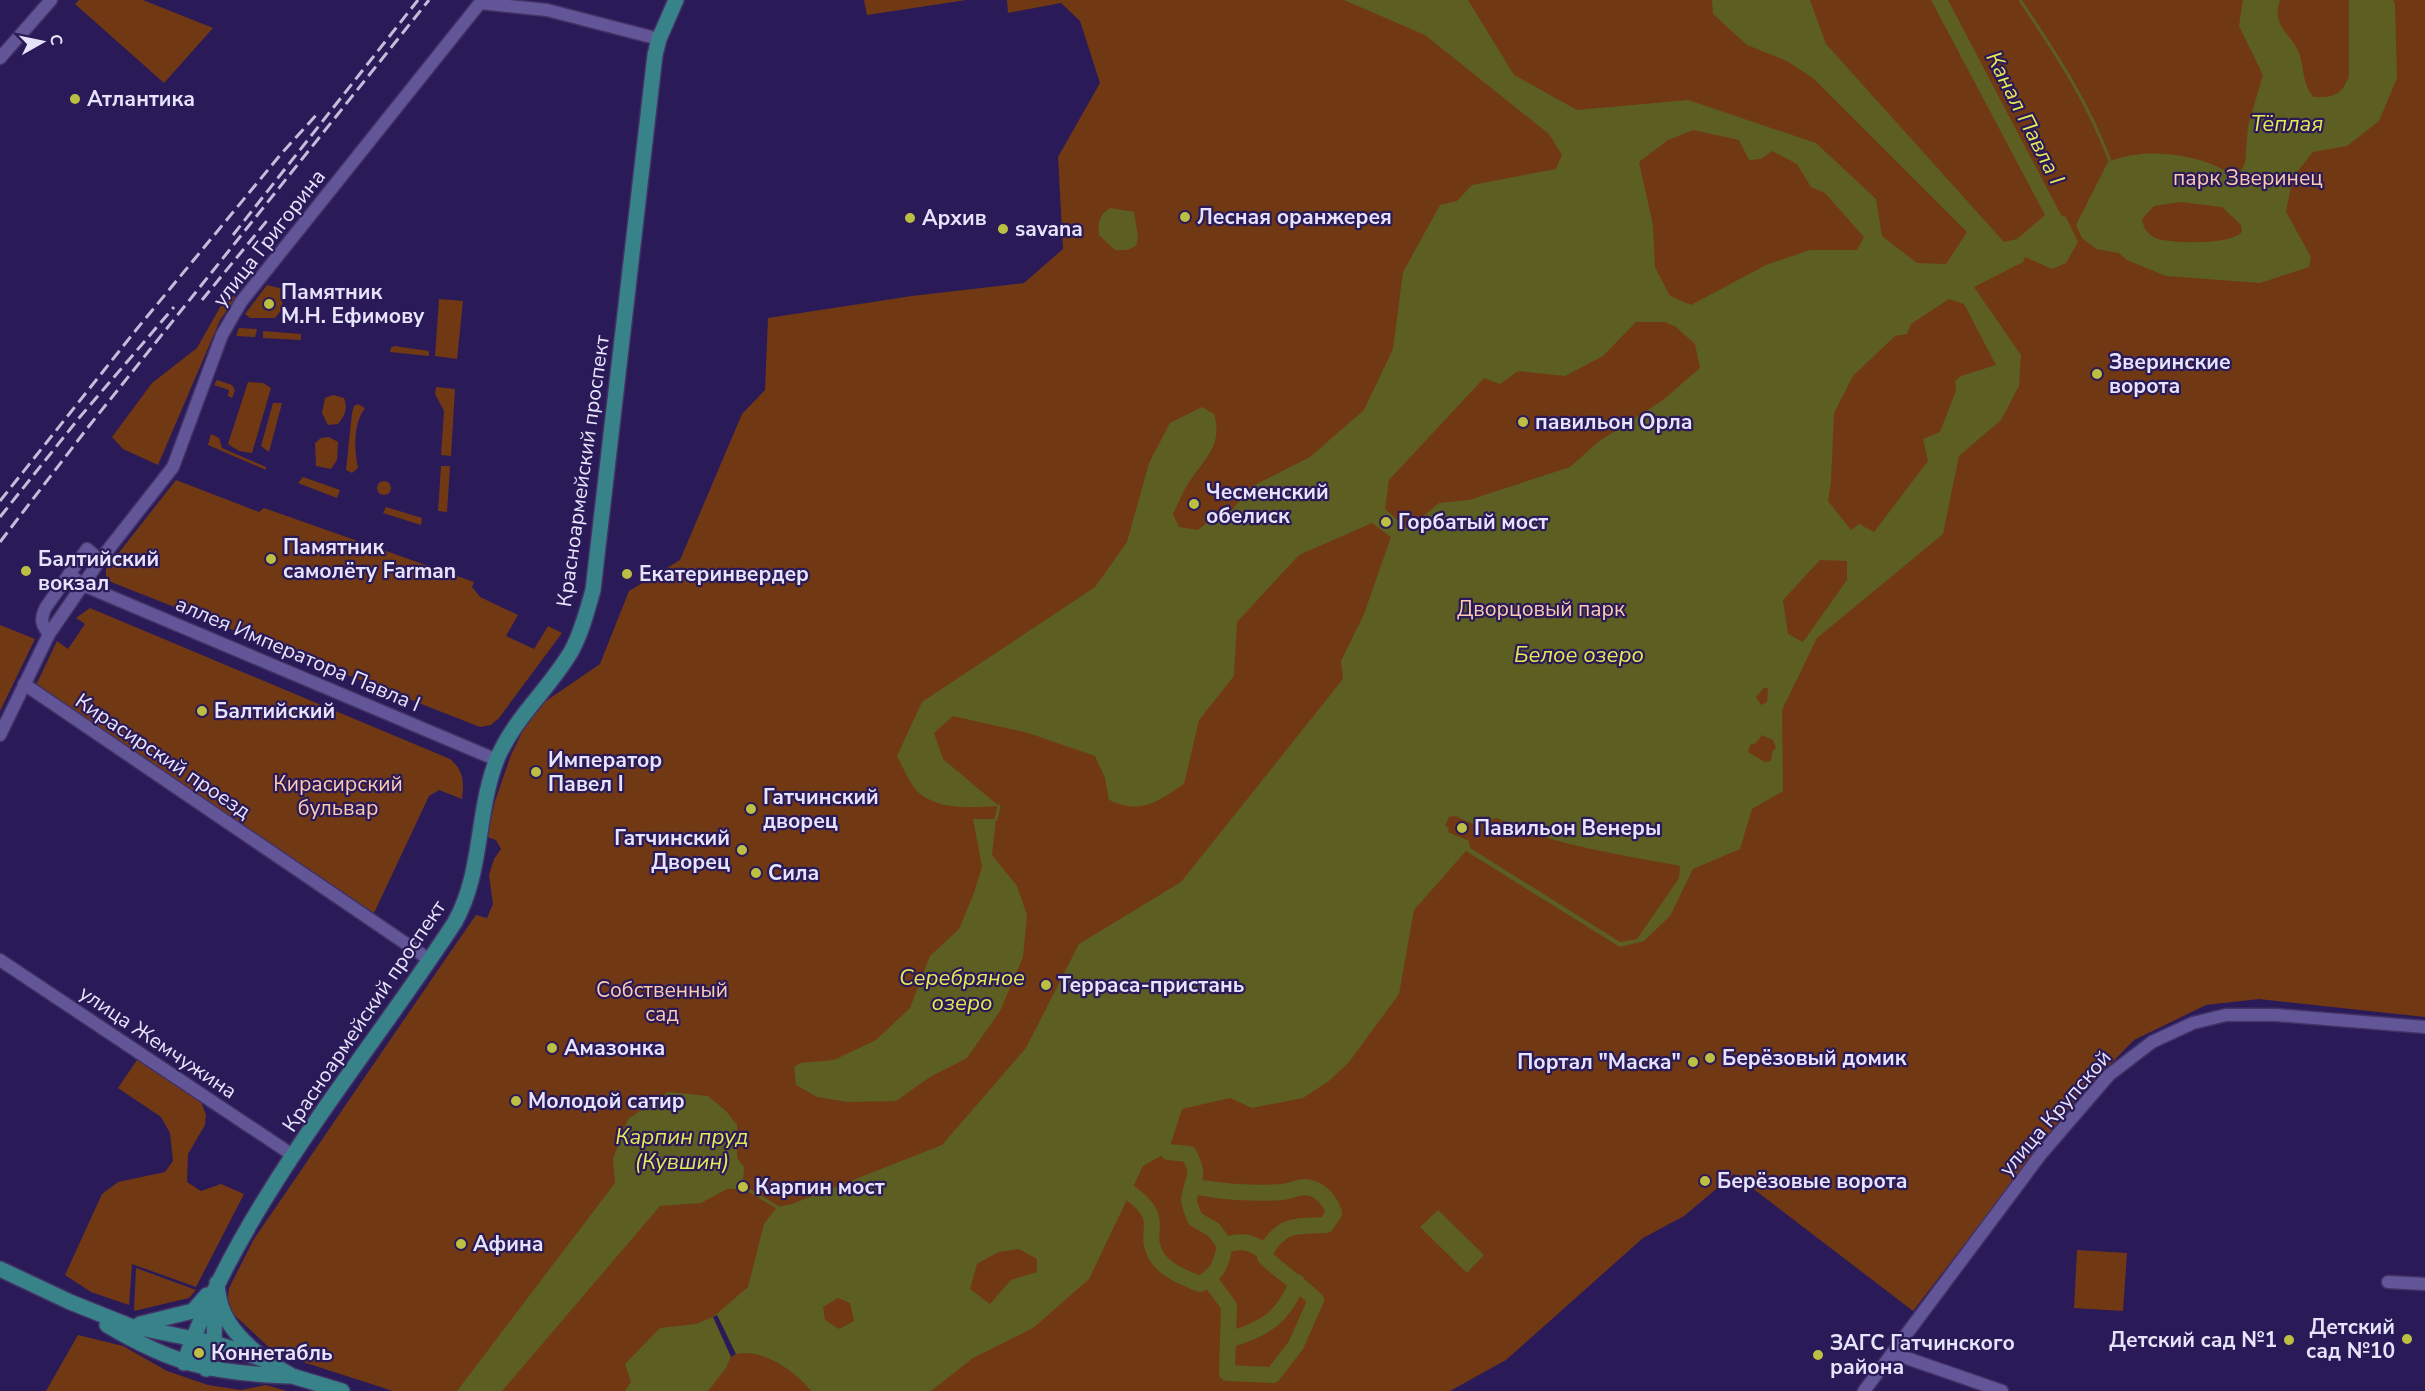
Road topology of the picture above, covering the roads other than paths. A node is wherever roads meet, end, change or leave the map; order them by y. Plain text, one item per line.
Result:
1 (51, 0) edge
2 (676, 0) edge
3 (659, 39) junction
4 (0, 58) edge
5 (100, 560) junction
6 (69, 574) junction
7 (83, 585) junction
8 (49, 634) junction
9 (24, 684) junction
10 (0, 735) edge
11 (497, 760) junction
12 (0, 960) edge
13 (430, 960) junction
14 (2425, 1027) edge
15 (294, 1155) junction
16 (0, 1269) edge
17 (217, 1280) junction
18 (2388, 1282) dead end
19 (2425, 1284) edge
20 (70, 1302) junction
21 (130, 1326) junction
22 (193, 1336) junction
23 (214, 1343) junction
24 (1892, 1353) junction
25 (263, 1359) junction
26 (184, 1363) junction
27 (206, 1369) junction
28 (292, 1376) junction
29 (342, 1391) edge
30 (1864, 1391) edge
31 (2002, 1391) edge

1 - 4 street
2 - 3 main road, Красноармейский проспект
3 - 5 street, улица Григорина
3 - 11 main road, Красноармейский проспект
5 - 6 street
5 - 7 street, улица Григорина
6 - 7 street, аллея Императора Павла I
6 - 8 street
7 - 8 street, улица Григорина
7 - 11 street, аллея Императора Павла I
8 - 9 street, улица Григорина
9 - 10 street, улица Григорина
9 - 13 street, Кирасирский проезд
11 - 13 main road, Красноармейский проспект
12 - 15 street, улица Жемчужина
13 - 15 main road, Красноармейский проспект
14 - 24 street, улица Крупской
15 - 17 main road, Красноармейский проспект
16 - 20 main road
17 - 21 main road
17 - 22 main road, Красноармейский проспект
17 - 23 main road, Красноармейский проспект
17 - 25 main road
18 - 19 street
20 - 21 main road
20 - 26 main road
21 - 22 main road
22 - 23 main road
22 - 26 main road, Красноармейский проспект
23 - 25 main road
23 - 27 main road, Красноармейский проспект
24 - 30 street, улица Крупской
24 - 31 street
25 - 28 main road
26 - 27 main road
27 - 28 main road
28 - 29 main road

